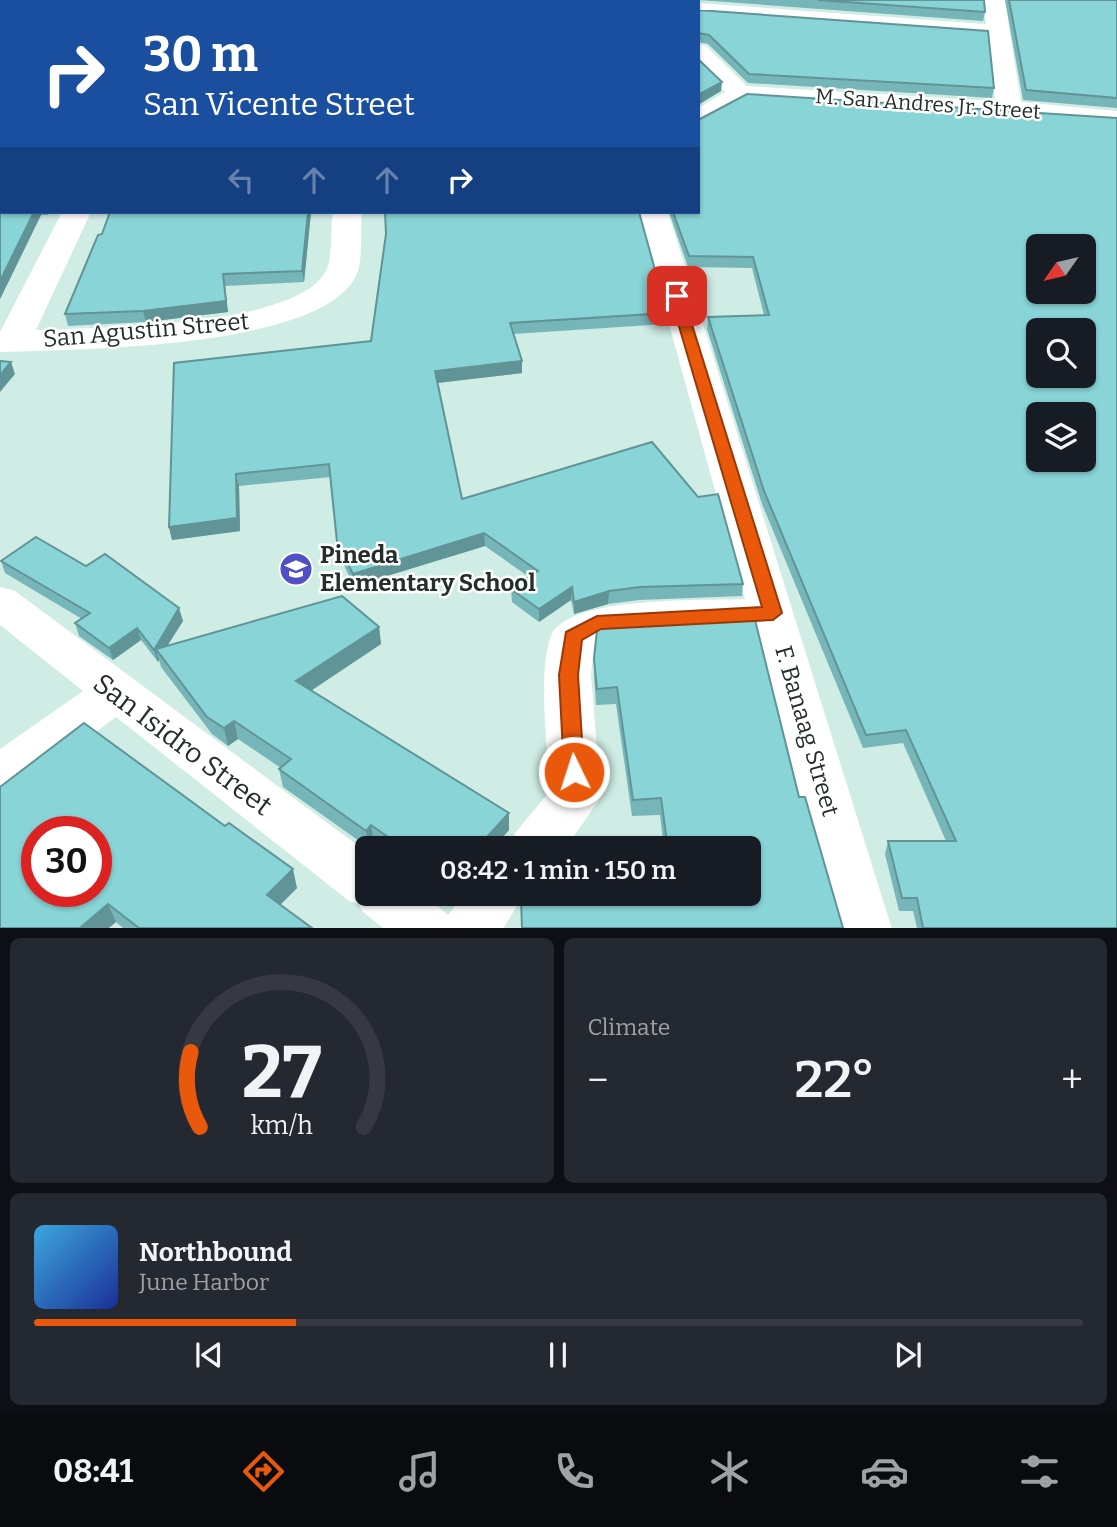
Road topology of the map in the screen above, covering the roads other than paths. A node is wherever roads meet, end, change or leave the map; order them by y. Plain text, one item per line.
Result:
1 (994, 0) edge
2 (700, 10) edge
3 (999, 32) junction
4 (700, 53) edge
5 (740, 93) junction
6 (1009, 109) junction
7 (1117, 118) edge
8 (700, 119) edge
9 (75, 214) edge
10 (347, 214) edge
11 (654, 214) edge
12 (7, 342) edge
13 (0, 602) edge
14 (773, 613) junction
15 (116, 693) junction
16 (0, 776) edge
17 (544, 836) edge
18 (355, 874) edge
19 (397, 906) edge
20 (488, 906) edge
21 (426, 928) edge
22 (471, 928) edge
23 (864, 928) edge

1 - 3 street
2 - 3 street
3 - 6 street
4 - 5 street
5 - 6 street, M. San Andres Jr. Street
5 - 8 street
6 - 7 street, M. San Andres Jr. Street
9 - 12 street
10 - 12 street, San Agustin Street
11 - 14 street, F. Banaag Street
13 - 15 street, San Isidro Street
14 - 17 street
14 - 23 street, F. Banaag Street
15 - 16 street
15 - 18 street, San Isidro Street
19 - 21 street
20 - 22 street

